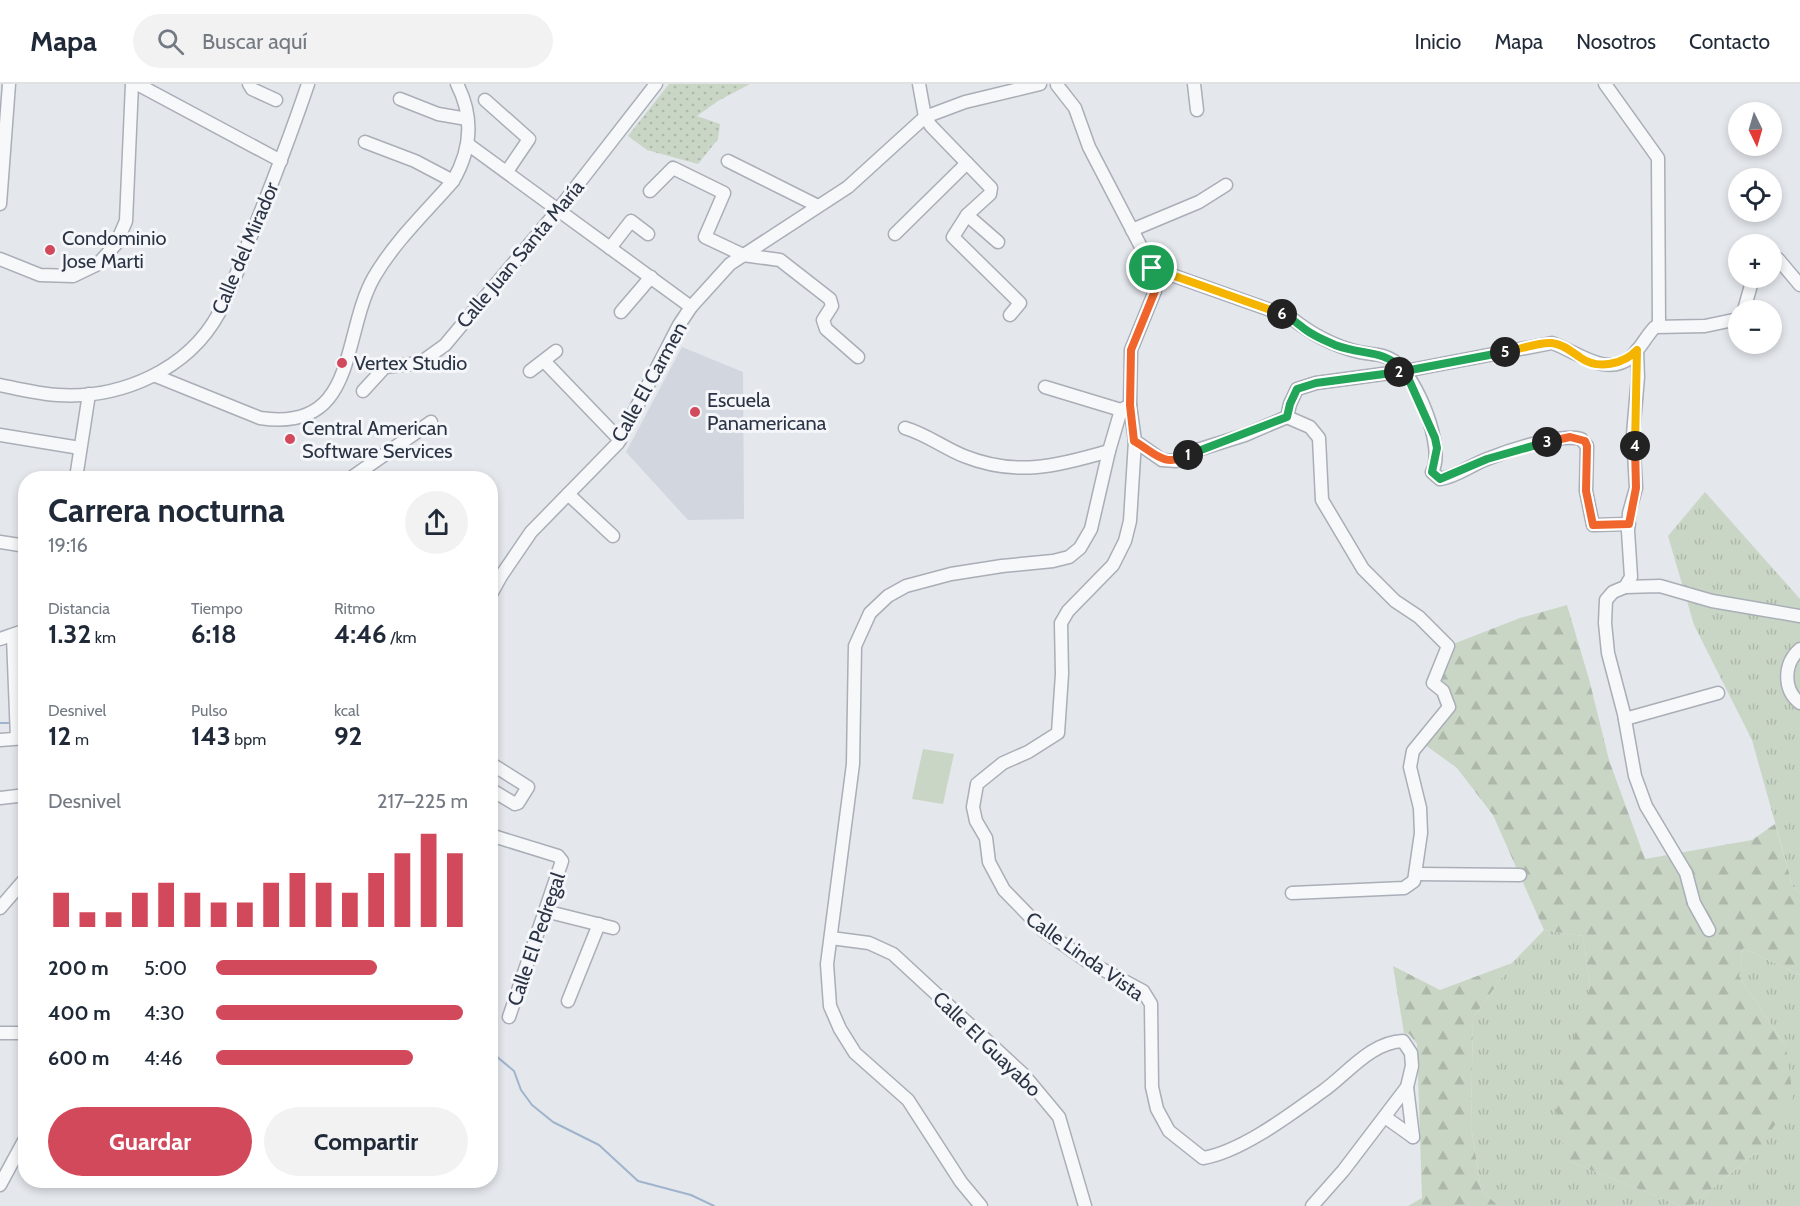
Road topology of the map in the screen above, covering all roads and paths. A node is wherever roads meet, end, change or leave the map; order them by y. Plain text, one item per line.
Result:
1 (9, 84) edge
2 (132, 84) edge
3 (137, 84) edge
4 (249, 84) edge
5 (308, 84) edge
6 (457, 84) edge
7 (656, 84) edge
8 (919, 84) edge
9 (1040, 84) edge
10 (1055, 84) edge
11 (1194, 84) edge
12 (1605, 84) edge
13 (400, 99) dead end
14 (276, 100) dead end
15 (485, 100) dead end
16 (1197, 110) dead end
17 (925, 117) junction
18 (467, 118) junction
19 (3, 132) edge
20 (365, 142) dead end
21 (469, 145) junction
22 (281, 161) junction
23 (728, 161) dead end
24 (967, 163) junction
25 (508, 170) junction
26 (453, 181) junction
27 (1226, 185) dead end
28 (650, 191) dead end
29 (0, 204) edge
30 (818, 206) junction
31 (558, 210) junction
32 (967, 215) junction
33 (1132, 230) junction
34 (648, 234) dead end
35 (895, 234) dead end
36 (998, 242) dead end
37 (610, 248) junction
38 (742, 255) junction
39 (0, 259) edge
40 (1782, 264) edge
41 (1152, 268) junction
42 (651, 278) junction
43 (1800, 285) edge
44 (691, 307) junction
45 (621, 312) dead end
46 (1010, 315) dead end
47 (1728, 321) edge
48 (1659, 326) junction
49 (1637, 350) junction
50 (556, 351) dead end
51 (858, 357) dead end
52 (544, 361) junction
53 (530, 371) dead end
54 (1405, 371) junction
55 (156, 376) junction
56 (0, 386) edge
57 (1045, 387) dead end
58 (363, 391) dead end
59 (89, 394) junction
60 (1126, 407) junction
61 (1287, 417) junction
62 (431, 422) dead end
63 (905, 428) dead end
64 (0, 435) edge
65 (620, 440) junction
66 (1134, 441) junction
67 (80, 448) junction
68 (1109, 451) junction
69 (77, 471) edge
70 (361, 471) edge
71 (568, 494) junction
72 (1629, 524) junction
73 (613, 536) dead end
74 (0, 542) edge
75 (18, 545) edge
76 (498, 581) edge
77 (1625, 587) junction
78 (1800, 616) edge
79 (18, 634) edge
80 (13, 637) junction
81 (0, 639) edge
82 (1800, 649) edge
83 (18, 685) edge
84 (1718, 693) dead end
85 (1800, 703) edge
86 (1625, 719) junction
87 (18, 738) edge
88 (0, 740) edge
89 (498, 768) edge
90 (498, 794) edge
91 (18, 796) edge
92 (0, 798) edge
93 (498, 837) edge
94 (1416, 874) junction
95 (1520, 875) dead end
96 (18, 888) edge
97 (1293, 893) dead end
98 (0, 908) edge
99 (545, 911) junction
100 (599, 924) junction
101 (613, 928) dead end
102 (1709, 930) dead end
103 (831, 938) junction
104 (568, 1001) dead end
105 (509, 1017) dead end
106 (0, 1033) edge
107 (18, 1033) edge
108 (1407, 1087) junction
109 (1385, 1117) junction
110 (18, 1152) edge
111 (0, 1185) edge
112 (981, 1206) edge
113 (1085, 1206) edge
114 (1312, 1206) edge

1 - 19 street
2 - 39 street
3 - 22 street
4 - 14 street
5 - 22 street, Calle del Mirador
6 - 18 street
7 - 31 street, Calle Juan Santa María
8 - 17 street
9 - 17 street
10 - 33 street, Calle Linda Vista
11 - 16 street
12 - 48 street
13 - 18 street
15 - 25 street
17 - 24 street
17 - 30 street, Calle El Carmen
18 - 21 street
19 - 29 street
20 - 26 street
21 - 25 street
21 - 26 street
22 - 55 street, Calle del Mirador
23 - 30 street
24 - 32 street
24 - 35 street
25 - 31 street
26 - 55 street
27 - 33 street
28 - 38 street
30 - 38 street, Calle El Carmen
31 - 37 street
31 - 58 street, Calle Juan Santa María
32 - 36 street
32 - 46 street
33 - 41 street, Calle Linda Vista
34 - 37 street
37 - 42 street
38 - 44 street, Calle El Carmen
38 - 51 street
40 - 43 street
41 - 54 street
41 - 60 street, Calle Linda Vista
42 - 44 street
42 - 45 street
44 - 65 street, Calle El Carmen
47 - 48 street
48 - 49 street
49 - 54 street
49 - 72 street
50 - 52 street
52 - 53 street
52 - 65 street
54 - 61 street
54 - 72 street
55 - 59 street, Calle del Mirador
56 - 59 street, Calle del Mirador
57 - 60 street
59 - 67 street
60 - 66 street, Calle Linda Vista
60 - 68 street
61 - 66 street
61 - 94 street
62 - 70 street
63 - 68 street
64 - 67 street
65 - 71 street, Calle El Carmen
66 - 108 street, Calle Linda Vista
67 - 69 street
68 - 103 street
71 - 73 street
71 - 76 street, Calle El Carmen
72 - 77 street
74 - 75 street
77 - 78 street
77 - 86 street
79 - 80 street
80 - 81 street
80 - 83 street
82 - 85 street
84 - 86 street
86 - 102 street
87 - 88 street
89 - 90 street
91 - 92 street
93 - 99 street, Calle El Pedregal
94 - 95 street
94 - 97 street
96 - 98 street
99 - 100 street
99 - 105 street, Calle El Pedregal
100 - 101 street
100 - 104 street
103 - 112 street
103 - 113 street, Calle El Guayabo
106 - 107 street
108 - 109 street, Calle Linda Vista
108 - 109 street
109 - 114 street, Calle Linda Vista
110 - 111 street

